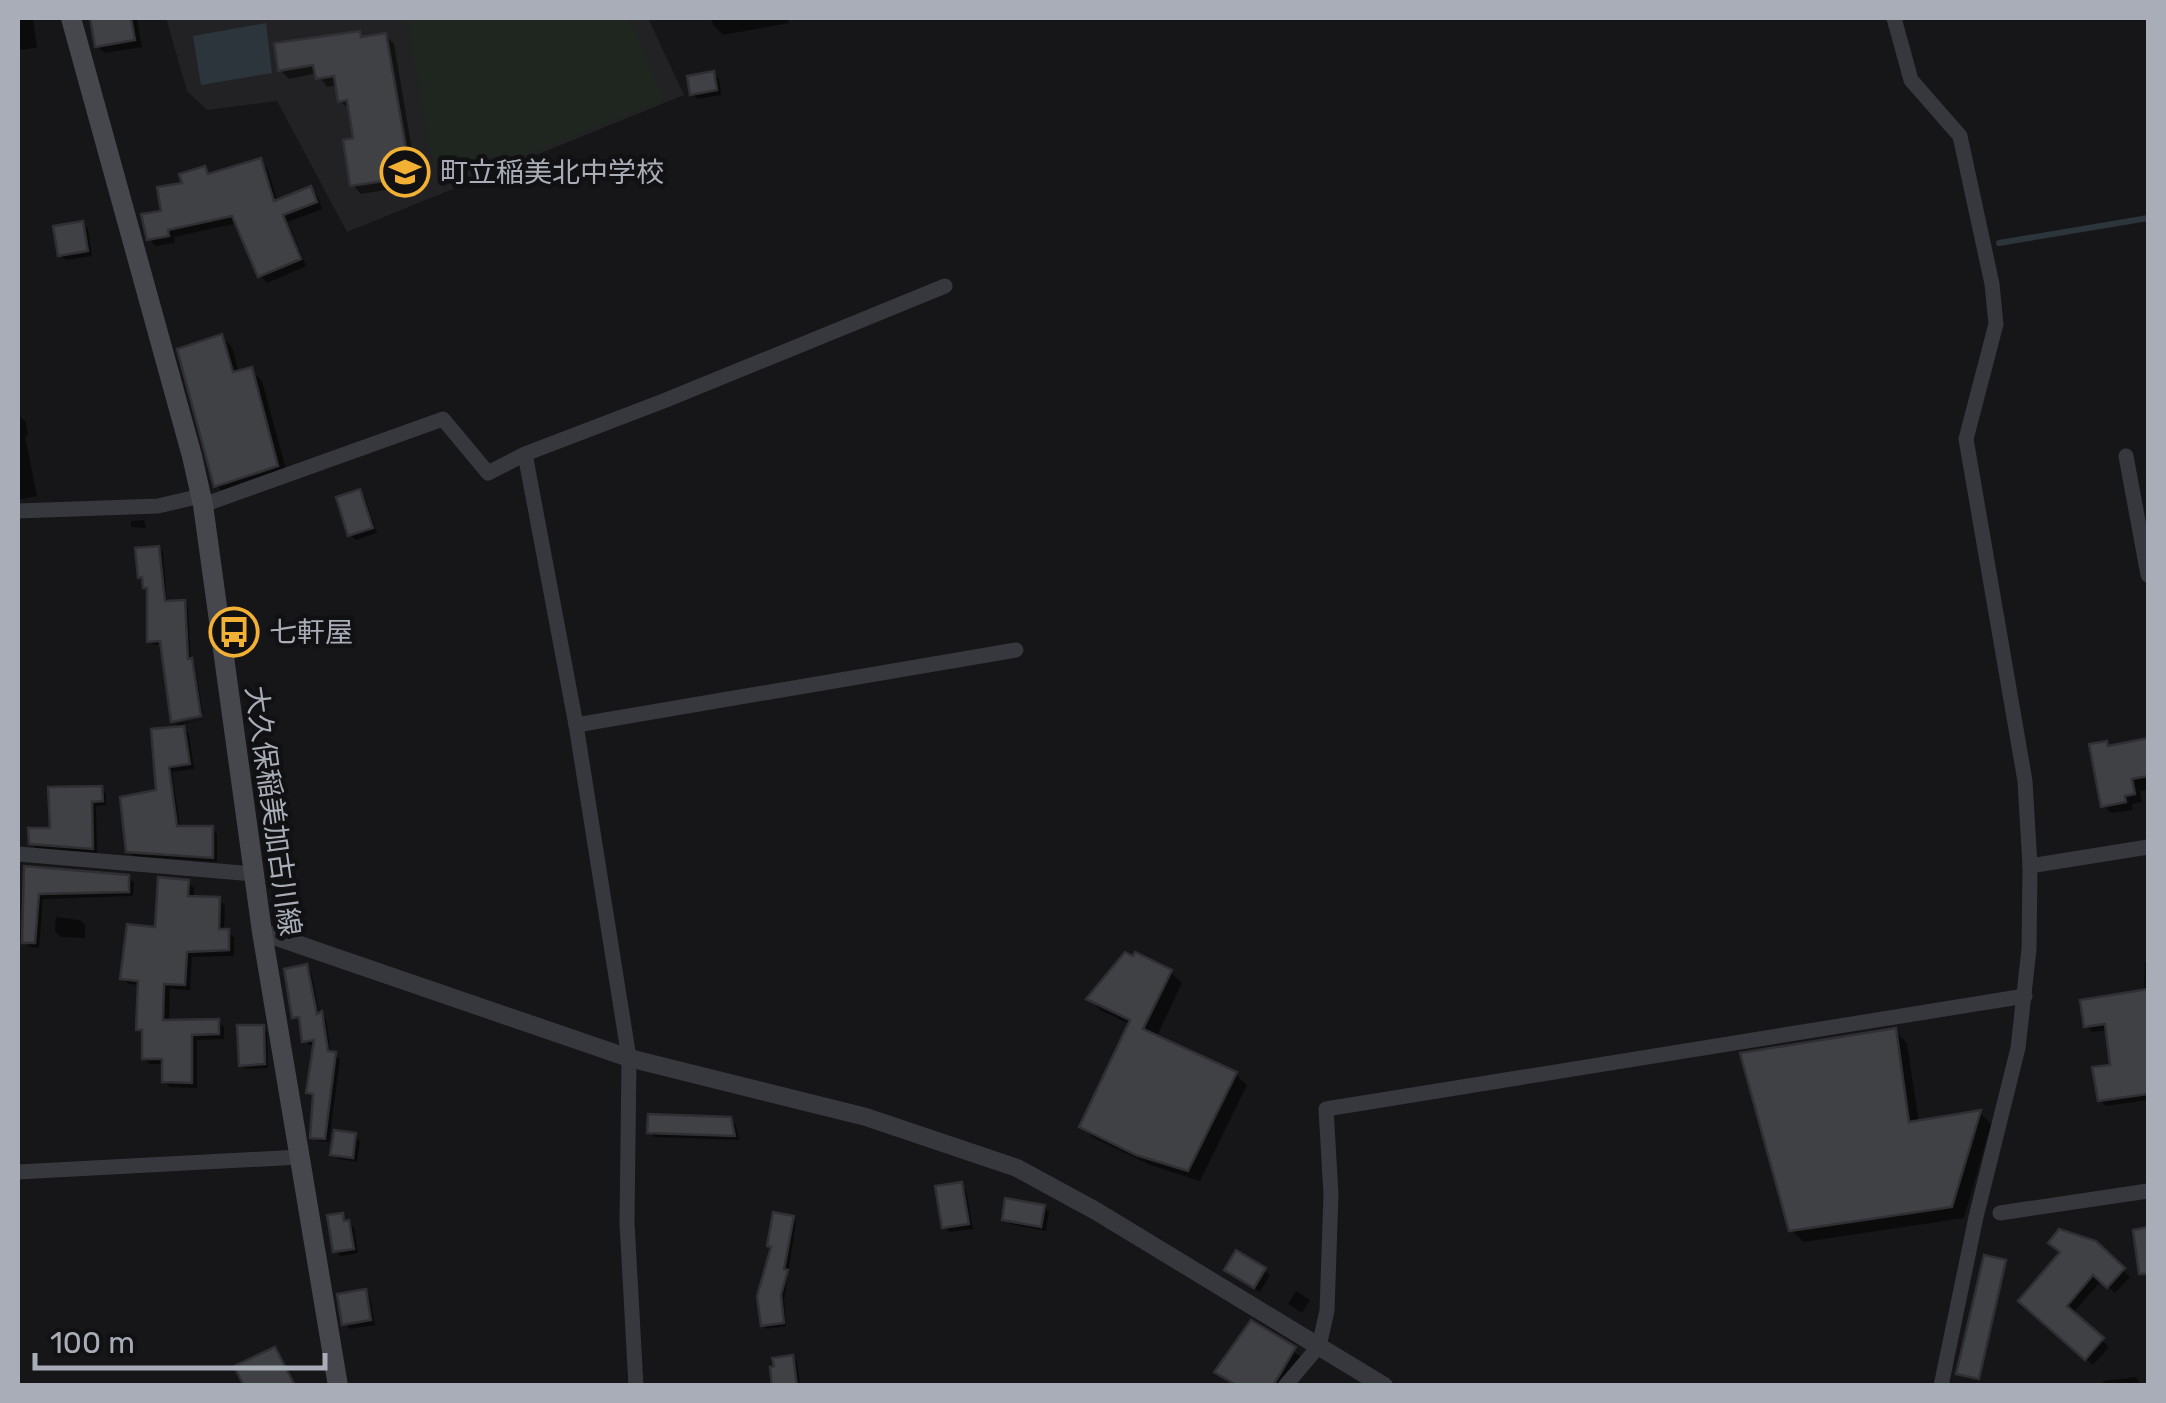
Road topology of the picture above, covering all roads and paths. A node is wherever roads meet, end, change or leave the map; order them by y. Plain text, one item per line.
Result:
1 (71, 18) edge
2 (1894, 18) edge
3 (945, 286) dead end
4 (526, 454) junction
5 (2126, 456) dead end
6 (202, 501) junction
7 (18, 511) edge
8 (2148, 575) edge
9 (1016, 650) dead end
10 (576, 725) junction
11 (2148, 847) edge
12 (18, 854) edge
13 (2030, 866) junction
14 (254, 874) junction
15 (262, 932) junction
16 (2025, 996) junction
17 (629, 1058) junction
18 (300, 1157) junction
19 (18, 1172) edge
20 (2148, 1191) edge
21 (2000, 1213) dead end
22 (1319, 1346) junction
23 (338, 1386) edge
24 (636, 1386) edge
25 (1285, 1386) edge
26 (1384, 1386) edge
27 (1941, 1386) edge

1 - 6 main road, 大久保稲美加古川線
2 - 13 street
3 - 4 street
4 - 6 street
4 - 10 street
5 - 8 street
6 - 7 street
6 - 14 main road, 大久保稲美加古川線
9 - 10 street
10 - 17 street
11 - 13 street
12 - 14 street
13 - 16 street
14 - 15 main road, 大久保稲美加古川線
15 - 17 street
15 - 18 main road, 大久保稲美加古川線
16 - 22 street
16 - 27 street
17 - 22 street
17 - 24 street
18 - 19 street
18 - 23 main road, 大久保稲美加古川線
20 - 21 street
22 - 25 street
22 - 26 street

